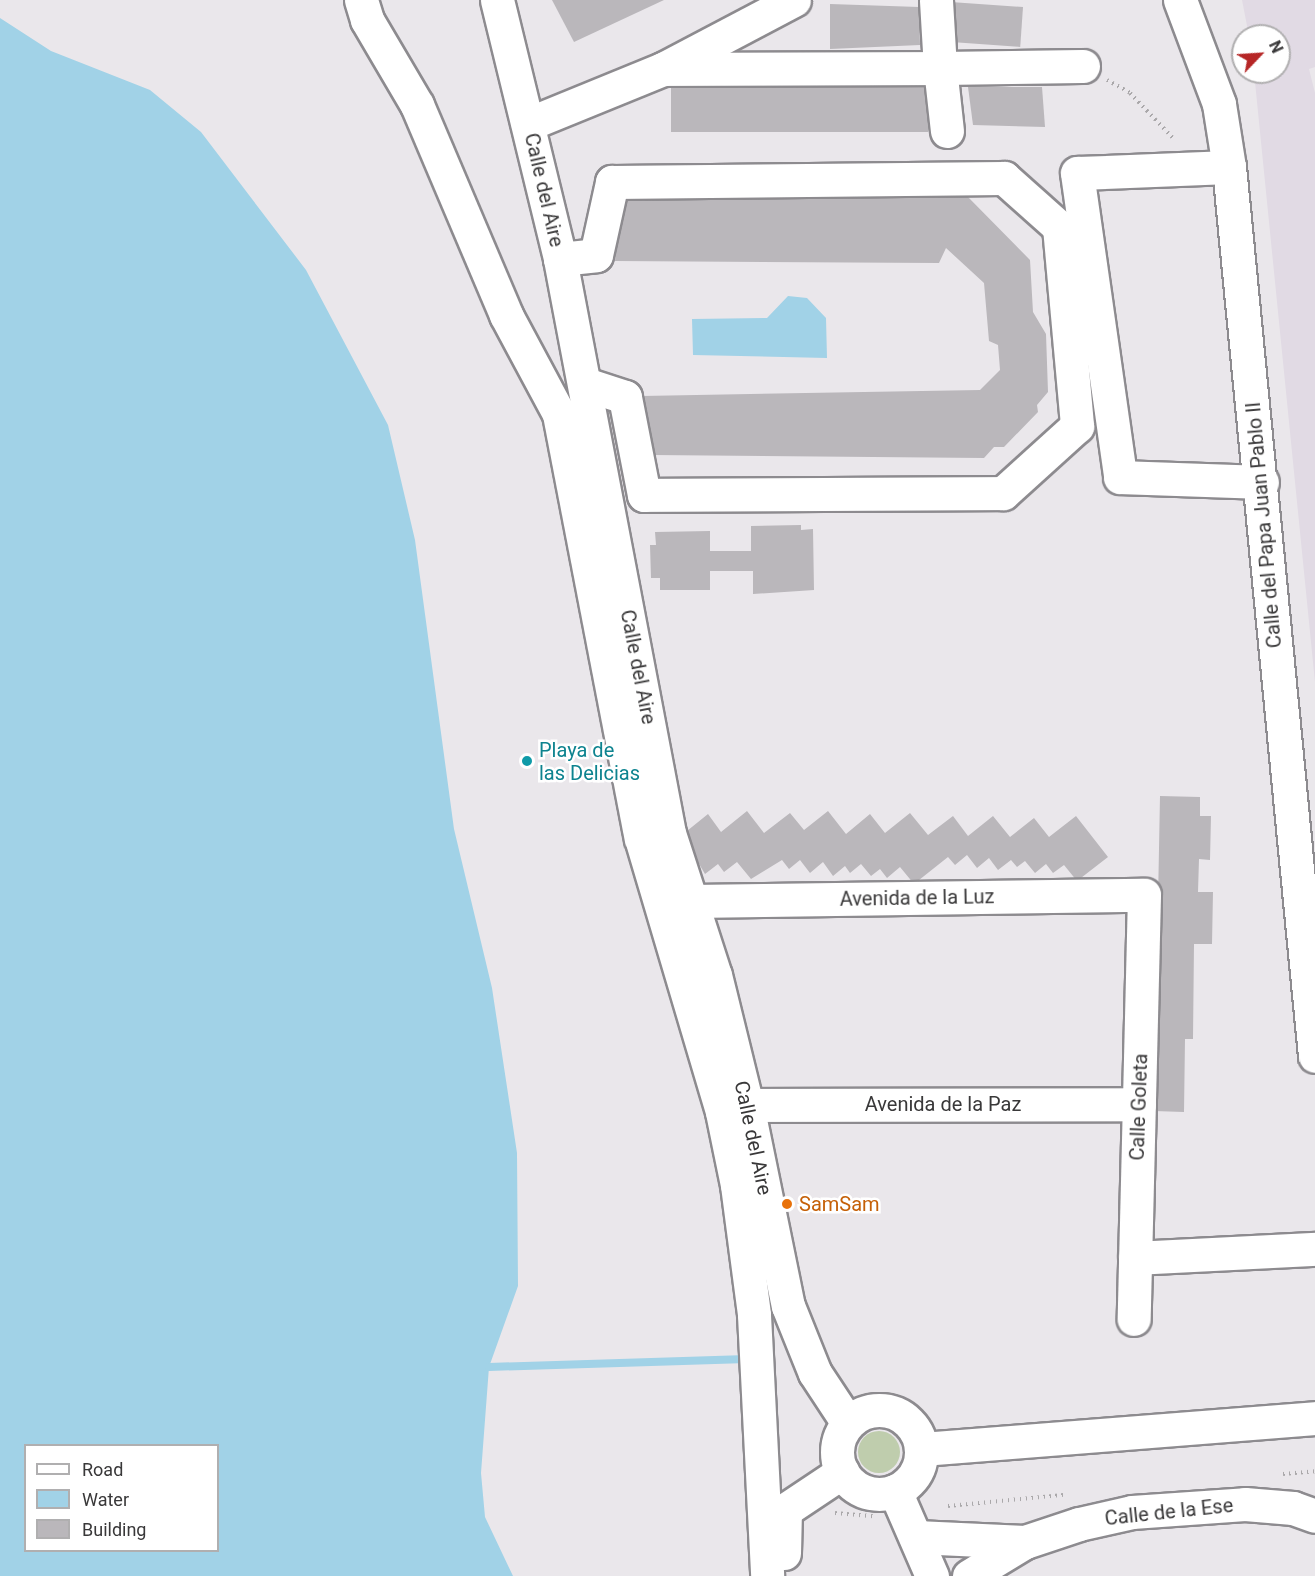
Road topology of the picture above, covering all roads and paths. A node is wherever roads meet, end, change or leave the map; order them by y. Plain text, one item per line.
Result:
1 (361, 0) edge
2 (497, 0) edge
3 (794, 0) edge
4 (936, 0) edge
5 (1180, 0) edge
6 (1083, 66) joint
7 (940, 68) junction
8 (663, 69) junction
9 (528, 124) junction
10 (946, 131) dead end
11 (1214, 167) junction
12 (560, 259) junction
13 (585, 384) junction
14 (1262, 482) junction
15 (1144, 895) joint
16 (690, 901) junction
17 (1315, 1056) edge
18 (1138, 1104) junction
19 (747, 1105) junction
20 (1315, 1249) edge
21 (1135, 1258) junction
22 (1134, 1319) dead end
23 (1315, 1418) edge
24 (848, 1423) junction
25 (922, 1449) junction
26 (842, 1472) junction
27 (895, 1491) junction
28 (1315, 1516) edge
29 (916, 1537) junction
30 (1025, 1542) junction
31 (767, 1576) edge
32 (784, 1576) edge
33 (932, 1576) edge
34 (969, 1576) edge

1 - 31 street
2 - 9 street, Calle del Aire
3 - 8 street
4 - 7 street
5 - 11 street, Calle del Papa Juan Pablo II
6 - 7 street
6 - 11 path
7 - 8 street
7 - 10 street
8 - 9 street
9 - 12 street, Calle del Aire
11 - 14 street, Calle del Papa Juan Pablo II
11 - 14 street
12 - 13 street, Calle del Aire
12 - 13 street
13 - 16 street, Calle del Aire
14 - 17 street, Calle del Papa Juan Pablo II
15 - 16 street, Avenida de la Luz
15 - 18 street, Calle Goleta
16 - 19 street, Calle del Aire
18 - 19 street, Avenida de la Paz
18 - 21 street, Calle Goleta
19 - 24 street, Calle del Aire
20 - 21 street
21 - 22 street, Calle Goleta
23 - 25 street
24 - 25 street
24 - 26 street
25 - 27 street
26 - 27 street
26 - 32 street
27 - 29 street
28 - 30 street, Calle de la Ese
29 - 30 street, Calle de la Ese
29 - 33 street
30 - 34 street, Calle de la Ese

